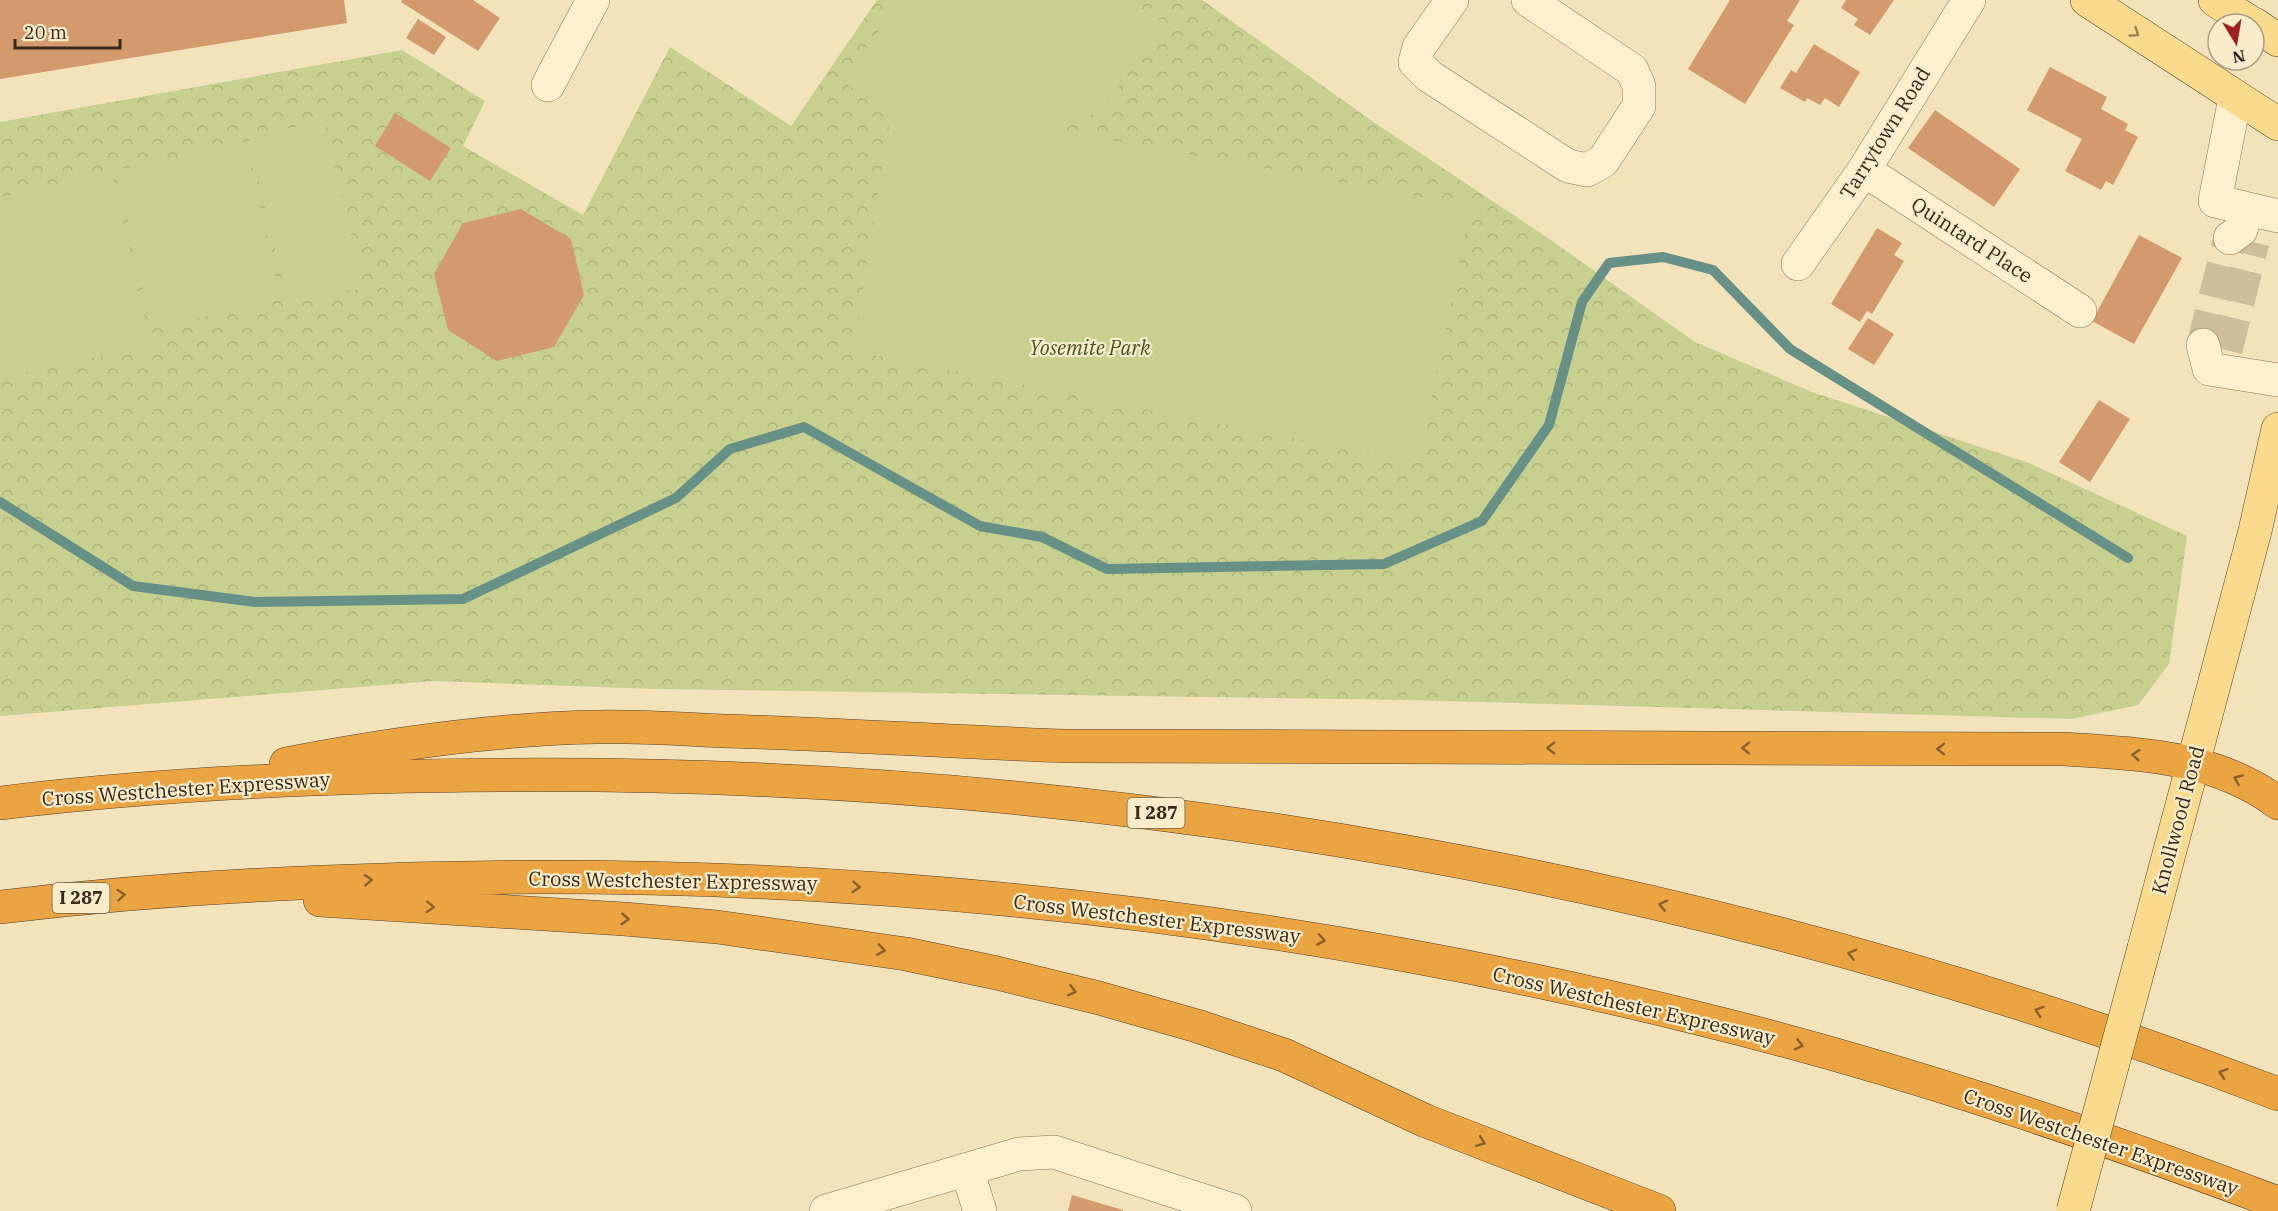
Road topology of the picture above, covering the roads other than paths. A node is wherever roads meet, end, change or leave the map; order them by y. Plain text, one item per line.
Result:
1 (593, 0) edge
2 (1452, 0) edge
3 (1528, 0) edge
4 (1969, 0) edge
5 (2087, 0) edge
6 (2215, 0) edge
7 (2234, 12) edge
8 (548, 85) dead end
9 (2235, 98) junction
10 (2278, 124) edge
11 (1864, 170) junction
12 (2278, 216) edge
13 (1798, 264) dead end
14 (2080, 311) dead end
15 (2213, 355) dead end
16 (2278, 380) edge
17 (2278, 429) edge
18 (2194, 763) junction
19 (155, 788) junction
20 (0, 803) edge
21 (2278, 803) edge
22 (162, 891) junction
23 (0, 907) edge
24 (2278, 1094) edge
25 (967, 1170) junction
26 (2278, 1203) edge
27 (872, 1204) edge
28 (826, 1211) edge
29 (980, 1211) edge
30 (1234, 1211) edge
31 (1659, 1211) edge
32 (2073, 1211) edge

1 - 8 street
2 - 3 street
4 - 11 street, Tarrytown Road
5 -> 9 main road
6 - 7 main road
9 - 10 main road
9 - 12 street
11 - 13 street, Tarrytown Road
11 - 14 street, Quintard Place
15 - 16 street
17 - 18 main road, Knollwood Road
18 -> 19 highway
21 -> 18 highway
18 - 32 main road, Knollwood Road, bridge
19 - 20 highway, Cross Westchester Expressway / I 287
24 -> 19 highway, Cross Westchester Expressway / I 287
23 -> 22 highway, Cross Westchester Expressway / I 287
22 -> 26 highway, Cross Westchester Expressway / I 287
22 -> 31 highway
25 - 27 street
25 - 29 street
25 - 30 street
27 - 28 street

